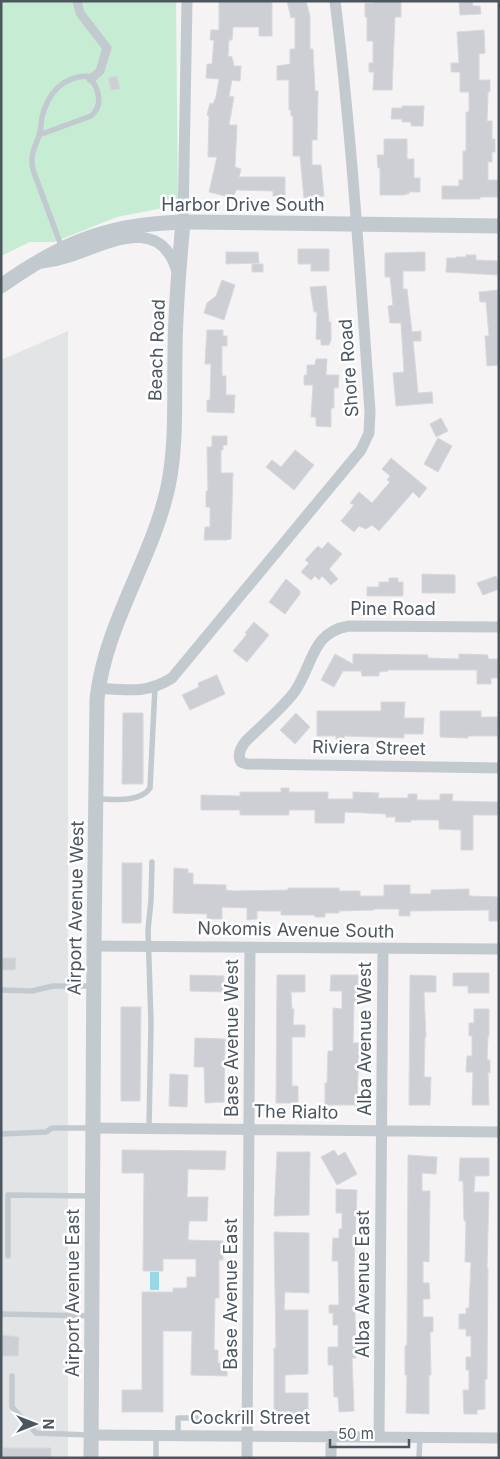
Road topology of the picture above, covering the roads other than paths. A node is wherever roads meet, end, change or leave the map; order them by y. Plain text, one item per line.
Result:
1 (77, 1) edge
2 (188, 1) edge
3 (335, 1) edge
4 (91, 79) junction
5 (39, 135) junction
6 (183, 222) junction
7 (356, 224) junction
8 (499, 226) edge
9 (62, 248) junction
10 (30, 266) junction
11 (178, 280) junction
12 (1, 286) edge
13 (499, 627) edge
14 (154, 687) junction
15 (98, 688) junction
16 (240, 760) joint
17 (499, 768) edge
18 (95, 799) junction
19 (152, 862) dead end
20 (94, 946) junction
21 (148, 946) junction
22 (250, 947) junction
23 (382, 948) junction
24 (499, 949) edge
25 (94, 986) junction
26 (1, 990) edge
27 (93, 1128) junction
28 (149, 1128) junction
29 (249, 1129) junction
30 (382, 1131) junction
31 (499, 1132) edge
32 (1, 1134) edge
33 (92, 1196) junction
34 (8, 1256) dead end
35 (1, 1314) edge
36 (92, 1316) junction
37 (12, 1376) dead end
38 (248, 1408) junction
39 (91, 1435) junction
40 (156, 1435) junction
41 (178, 1435) junction
42 (248, 1436) junction
43 (331, 1436) junction
44 (379, 1437) junction
45 (420, 1437) junction
46 (499, 1438) edge
47 (91, 1458) edge
48 (156, 1458) edge
49 (248, 1458) edge
50 (331, 1458) edge
51 (419, 1458) edge

1 - 4 street
2 - 6 street, Beach Road
3 - 7 street, Shore Road
4 - 5 lane
4 - 5 lane
5 - 9 lane
6 - 7 street, Harbor Drive South
6 - 9 street, Harbor Drive South
6 - 11 street, Beach Road
7 - 8 street, Harbor Drive South
7 - 14 street, Shore Road
9 - 10 street, Harbor Drive South
10 - 11 street
10 - 12 street, Harbor Drive South
11 - 15 street, Beach Road
13 - 16 street, Pine Road
14 - 15 street, Shore Road
14 - 18 lane
15 - 18 street, Airport Avenue West
16 - 17 street, Riviera Street
18 - 20 street, Airport Avenue West
19 - 21 lane
20 - 21 street, Nokomis Avenue South
20 - 25 street, Airport Avenue West
21 - 22 street, Nokomis Avenue South
21 - 28 lane
22 - 23 street, Nokomis Avenue South
22 - 29 street, Base Avenue West
23 - 24 street, Nokomis Avenue South
23 - 30 street, Alba Avenue West
25 - 26 lane
25 - 27 street, Airport Avenue West
27 - 28 street, The Rialto
27 - 32 lane
27 - 33 street, Airport Avenue East
28 - 29 street, The Rialto
29 - 30 street, The Rialto
29 - 38 street, Base Avenue East
30 - 31 street, The Rialto
30 - 44 street, Alba Avenue East
33 - 34 lane
33 - 36 street, Airport Avenue East
35 - 36 lane
36 - 39 street, Airport Avenue East
37 - 39 lane
38 - 41 lane
38 - 42 street, Base Avenue East
39 - 40 street, Cockrill Street
39 - 47 street, Airport Avenue East
40 - 41 street, Cockrill Street
40 - 48 lane
41 - 42 street, Cockrill Street
42 - 43 street, Cockrill Street
42 - 49 street, Base Avenue East
43 - 44 street, Cockrill Street
43 - 50 street
44 - 45 street, Cockrill Street
45 - 46 street, Cockrill Street
45 - 51 lane

